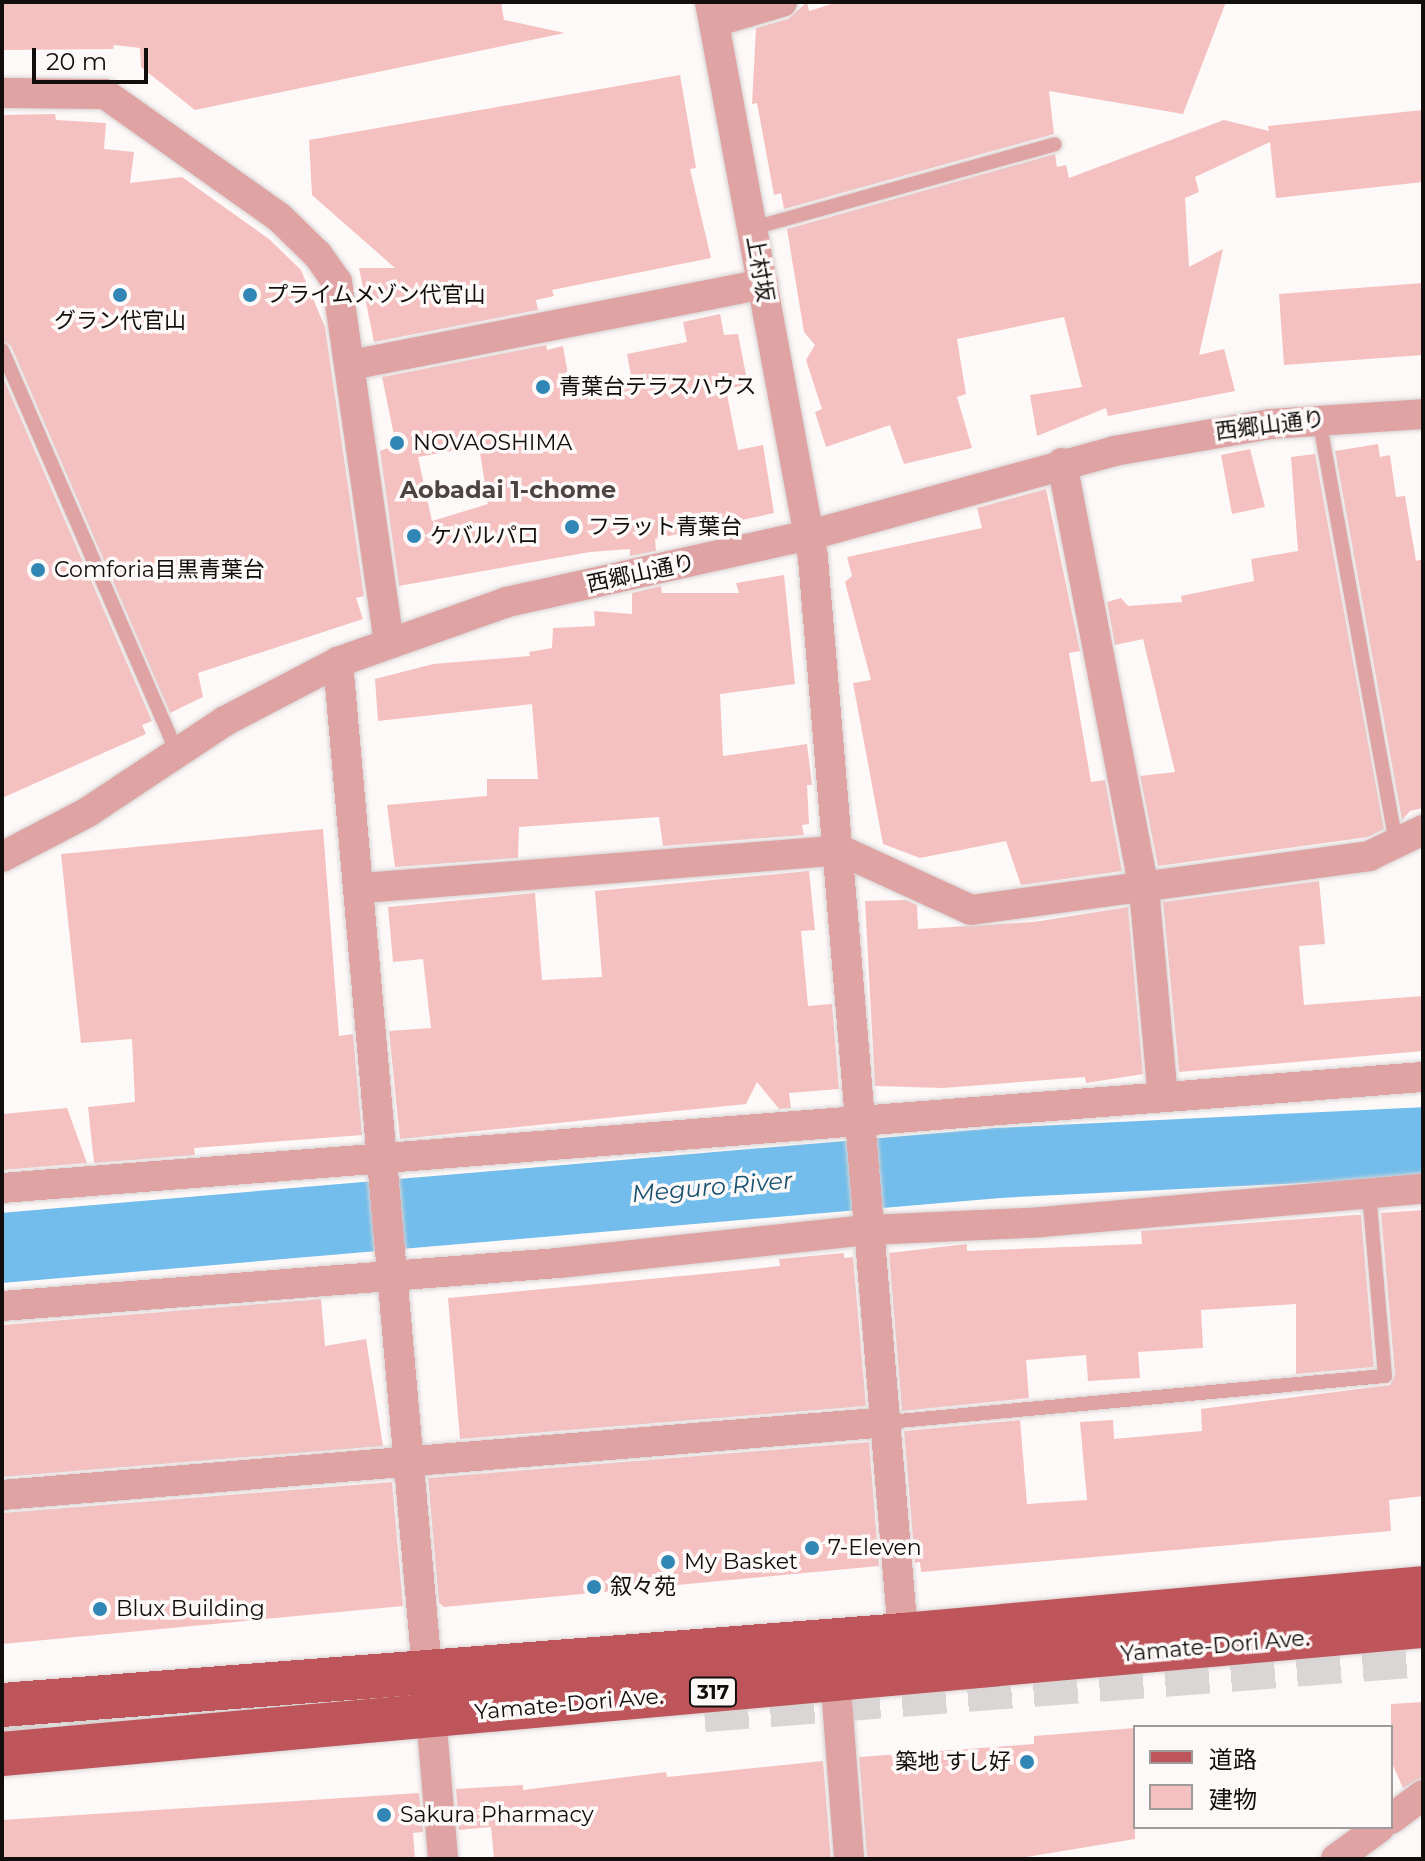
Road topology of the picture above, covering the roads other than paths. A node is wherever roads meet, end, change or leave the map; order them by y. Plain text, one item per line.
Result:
1 (782, 2) edge
2 (712, 12) edge
3 (2, 93) edge
4 (1055, 144) dead end
5 (753, 228) junction
6 (763, 284) junction
7 (2, 350) edge
8 (351, 365) junction
9 (1423, 414) edge
10 (1319, 418) junction
11 (1062, 463) junction
12 (810, 535) junction
13 (389, 642) junction
14 (338, 662) junction
15 (177, 753) junction
16 (1410, 836) edge
17 (840, 850) junction
18 (2, 857) edge
19 (362, 888) junction
20 (1144, 889) junction
21 (1423, 1077) edge
22 (1163, 1096) junction
23 (860, 1127) junction
24 (381, 1164) junction
25 (2, 1188) edge
26 (1423, 1189) edge
27 (1369, 1193) junction
28 (869, 1223) junction
29 (388, 1268) junction
30 (2, 1306) edge
31 (888, 1422) junction
32 (405, 1461) junction
33 (2, 1495) edge
34 (1423, 1588) edge
35 (1423, 1626) edge
36 (903, 1635) junction
37 (834, 1661) junction
38 (427, 1670) junction
39 (2, 1705) edge
40 (431, 1715) junction
41 (2, 1754) edge
42 (1423, 1795) edge
43 (1393, 1818) edge
44 (1377, 1829) edge
45 (443, 1859) edge
46 (849, 1859) edge
47 (1336, 1859) edge

1 - 2 street
2 - 5 street, 上村坂
3 - 8 street
4 - 5 lane
5 - 6 street, 上村坂
6 - 8 street
6 - 12 street, 上村坂
7 - 15 lane
8 - 13 street
9 - 10 street, 西郷山通り
10 - 11 street, 西郷山通り
10 - 16 lane
11 - 12 street, 西郷山通り
11 - 20 street
12 - 13 street, 西郷山通り
12 - 17 street, 上村坂
13 - 14 street, 西郷山通り
14 - 15 street, 西郷山通り
14 - 19 street
15 - 18 street, 西郷山通り
16 - 20 street
17 - 19 street
17 - 20 street
17 - 23 street, 上村坂
19 - 24 street
20 - 22 street
21 - 22 street
22 - 23 street
23 - 24 street
23 - 28 street, 上村坂
24 - 25 street
24 - 29 street
26 - 27 street
27 - 28 street
27 - 31 lane
28 - 29 street
28 - 31 street, 上村坂
29 - 30 street
29 - 32 street
31 - 32 street
31 - 36 street, 上村坂
32 - 33 street
32 - 38 street
34 - 36 main road, Yamate-Dori Ave. / 317
35 - 37 main road, Yamate-Dori Ave. / 317
36 - 37 main road, Yamate-Dori Ave. / 317
37 - 38 main road, Yamate-Dori Ave. / 317
37 - 40 main road, Yamate-Dori Ave. / 317
37 - 46 street
38 - 39 main road, Yamate-Dori Ave. / 317
40 - 41 main road, Yamate-Dori Ave. / 317
40 - 45 street
42 - 43 street
44 - 47 street

